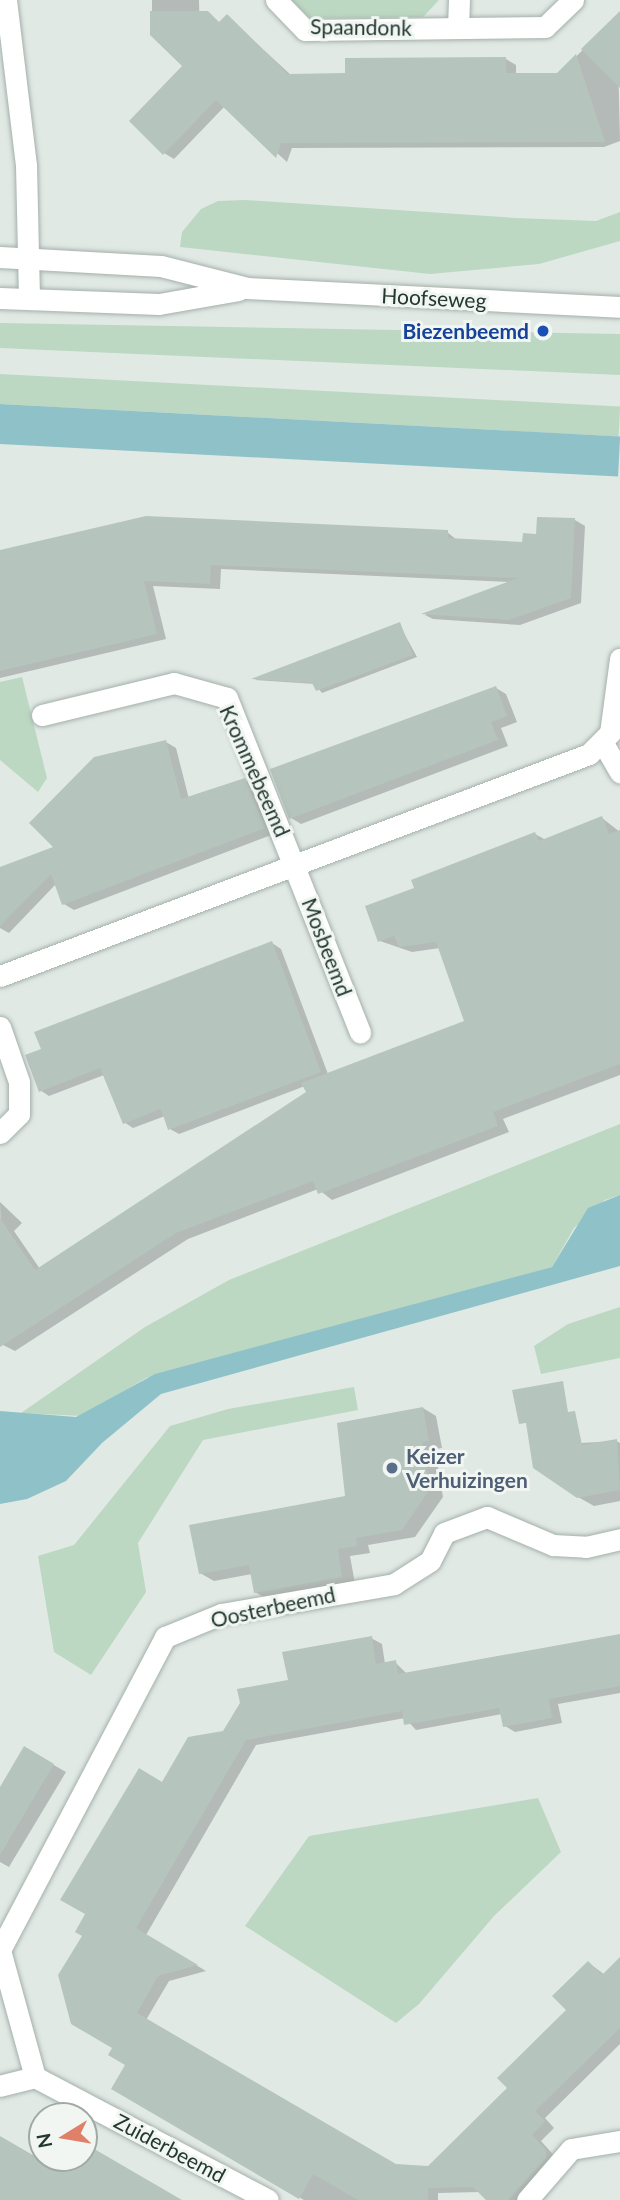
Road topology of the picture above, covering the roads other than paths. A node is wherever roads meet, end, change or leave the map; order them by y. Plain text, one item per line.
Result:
1 (6, 0) edge
2 (276, 0) edge
3 (458, 0) edge
4 (573, 0) edge
5 (458, 28) junction
6 (29, 256) junction
7 (0, 257) edge
8 (247, 288) junction
9 (0, 298) edge
10 (29, 299) junction
11 (620, 307) edge
12 (620, 659) edge
13 (42, 715) dead end
14 (603, 743) junction
15 (620, 773) edge
16 (295, 862) junction
17 (0, 976) edge
18 (0, 1027) edge
19 (360, 1032) dead end
20 (0, 1133) edge
21 (620, 1539) edge
22 (0, 1950) edge
23 (35, 2077) junction
24 (0, 2086) edge
25 (620, 2141) edge
26 (268, 2200) edge
27 (527, 2200) edge

1 - 6 street
2 - 5 street, Spaandonk
3 - 5 street
4 - 5 street, Spaandonk
6 - 7 street, Hoofseweg
6 - 8 street, Hoofseweg
6 - 10 street
8 - 10 street, Hoofseweg
8 - 11 street, Hoofseweg
9 - 10 street, Hoofseweg
12 - 14 street
13 - 16 street, Krommebeemd
14 - 15 street
14 - 16 street, Krommebeemd
16 - 17 street, Krommebeemd
16 - 19 street, Mosbeemd
18 - 20 street
21 - 22 street, Oosterbeemd
22 - 23 street
23 - 24 street
23 - 26 street, Zuiderbeemd
25 - 27 street

